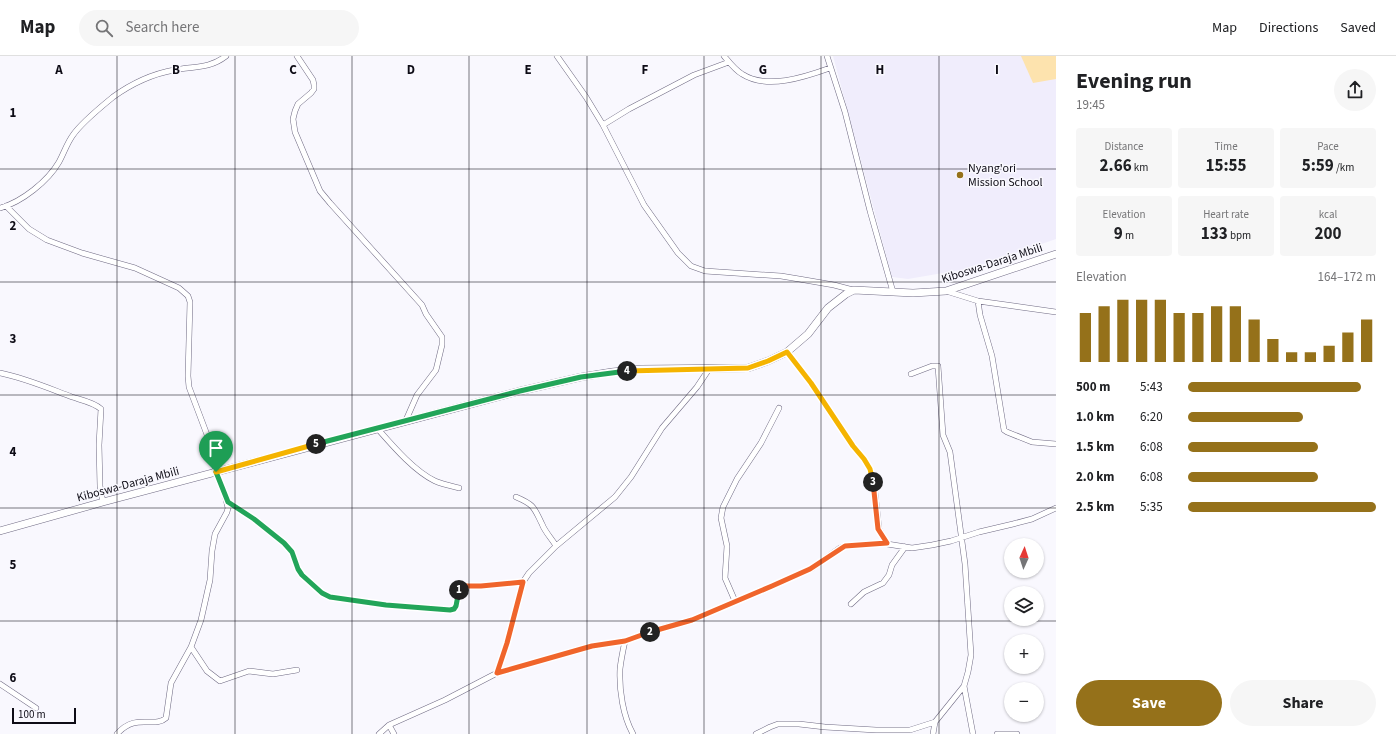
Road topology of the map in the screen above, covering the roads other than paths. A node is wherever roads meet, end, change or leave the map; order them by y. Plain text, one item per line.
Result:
1 (226, 56) edge
2 (297, 56) edge
3 (558, 56) edge
4 (724, 56) edge
5 (827, 56) edge
6 (729, 62) junction
7 (830, 68) junction
8 (603, 125) junction
9 (6, 206) junction
10 (0, 208) edge
11 (1056, 254) edge
12 (854, 290) junction
13 (946, 291) junction
14 (893, 292) junction
15 (978, 301) junction
16 (1056, 312) edge
17 (787, 352) junction
18 (709, 369) junction
19 (0, 373) edge
20 (911, 374) dead end
21 (779, 408) dead end
22 (406, 420) junction
23 (377, 428) junction
24 (1056, 444) edge
25 (216, 472) junction
26 (458, 488) dead end
27 (516, 497) dead end
28 (103, 502) junction
29 (228, 502) junction
30 (1056, 508) edge
31 (0, 531) edge
32 (962, 537) junction
33 (887, 543) junction
34 (556, 546) junction
35 (905, 547) junction
36 (523, 582) junction
37 (735, 601) junction
38 (851, 604) dead end
39 (625, 641) junction
40 (191, 647) junction
41 (297, 670) dead end
42 (497, 673) junction
43 (0, 684) edge
44 (964, 686) junction
45 (36, 708) dead end
46 (935, 722) junction
47 (389, 725) junction
48 (117, 734) edge
49 (379, 734) edge
50 (394, 734) edge
51 (633, 734) edge
52 (756, 734) edge
53 (933, 734) edge
54 (973, 734) edge
55 (997, 734) edge
56 (1017, 734) edge

1 - 9 street
2 - 22 street
3 - 8 street
4 - 6 street
5 - 7 street
6 - 7 street
6 - 8 street
7 - 14 street
8 - 12 street
9 - 10 street
9 - 25 street
11 - 13 main road, Kiboswa-Daraja Mbili
12 - 14 main road, Kiboswa-Daraja Mbili
12 - 17 main road, Kiboswa-Daraja Mbili
13 - 14 main road, Kiboswa-Daraja Mbili
13 - 15 street
15 - 16 street
15 - 24 street
17 - 18 main road, Kiboswa-Daraja Mbili
17 - 33 street
18 - 22 main road, Kiboswa-Daraja Mbili
18 - 34 street
19 - 28 street
20 - 32 street
21 - 37 street
22 - 23 main road, Kiboswa-Daraja Mbili
23 - 25 main road, Kiboswa-Daraja Mbili
23 - 26 street
25 - 28 main road, Kiboswa-Daraja Mbili
25 - 29 street
27 - 34 street
28 - 31 main road, Kiboswa-Daraja Mbili
29 - 36 street
29 - 40 street
30 - 32 street
32 - 35 street
32 - 44 street
33 - 35 street
33 - 37 street
34 - 36 street
35 - 38 street
36 - 42 street
37 - 39 street
39 - 42 street
39 - 51 street
40 - 41 street
40 - 48 street
42 - 47 street
43 - 45 street
44 - 46 street
44 - 54 street
46 - 52 street
46 - 53 street
47 - 49 street
47 - 50 street
55 - 56 street

